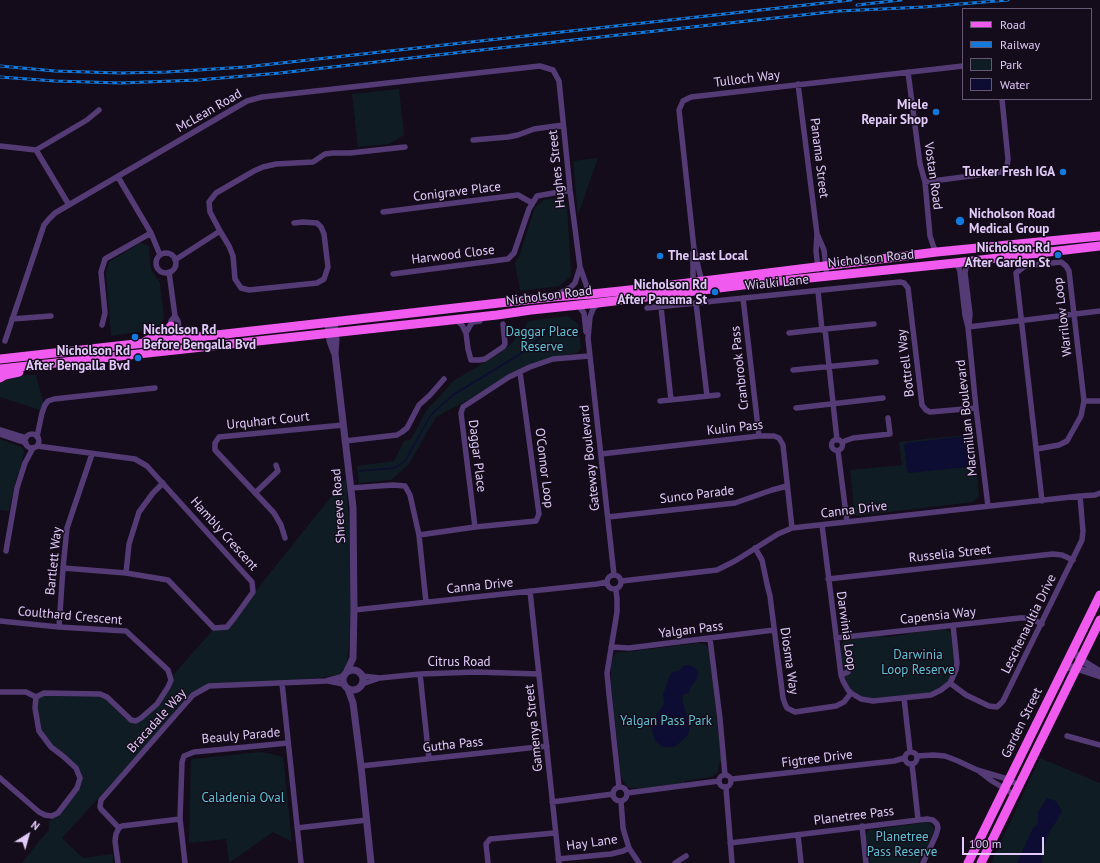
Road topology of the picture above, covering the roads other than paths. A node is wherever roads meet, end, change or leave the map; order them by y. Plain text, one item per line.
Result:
1 (962, 66) edge
2 (553, 70) joint
3 (908, 72) junction
4 (798, 84) junction
5 (1002, 100) edge
6 (99, 110) dead end
7 (563, 125) junction
8 (473, 140) dead end
9 (0, 146) edge
10 (405, 147) dead end
11 (36, 150) junction
12 (118, 177) junction
13 (925, 182) junction
14 (570, 190) junction
15 (532, 203) junction
16 (69, 205) junction
17 (383, 212) dead end
18 (294, 223) dead end
19 (220, 231) junction
20 (151, 233) junction
21 (930, 236) junction
22 (1100, 236) edge
23 (1100, 246) edge
24 (937, 252) junction
25 (160, 254) junction
26 (927, 254) junction
27 (175, 260) junction
28 (969, 262) junction
29 (955, 263) junction
30 (821, 266) junction
31 (580, 267) junction
32 (169, 272) junction
33 (393, 274) dead end
34 (823, 277) junction
35 (697, 281) junction
36 (884, 283) joint
37 (706, 290) junction
38 (818, 290) junction
39 (689, 292) junction
40 (592, 294) junction
41 (552, 297) junction
42 (744, 298) junction
43 (598, 303) junction
44 (696, 303) junction
45 (482, 305) junction
46 (578, 305) junction
47 (661, 307) junction
48 (647, 308) dead end
49 (1100, 311) edge
50 (516, 312) junction
51 (1074, 314) junction
52 (497, 315) junction
53 (51, 316) dead end
54 (174, 316) junction
55 (12, 319) junction
56 (455, 320) junction
57 (1022, 320) junction
58 (331, 322) junction
59 (503, 324) dead end
60 (874, 324) dead end
61 (102, 325) dead end
62 (171, 326) junction
63 (968, 327) junction
64 (823, 329) junction
65 (332, 332) junction
66 (466, 333) junction
67 (789, 333) dead end
68 (588, 338) junction
69 (177, 340) junction
70 (5, 341) dead end
71 (141, 343) junction
72 (178, 350) junction
73 (589, 356) junction
74 (0, 359) edge
75 (876, 362) dead end
76 (59, 363) junction
77 (829, 367) junction
78 (0, 369) edge
79 (793, 370) dead end
80 (520, 372) junction
81 (0, 378) edge
82 (444, 379) dead end
83 (155, 388) dead end
84 (718, 395) dead end
85 (707, 396) junction
86 (883, 398) dead end
87 (671, 400) junction
88 (660, 401) dead end
89 (1084, 401) junction
90 (1100, 401) edge
91 (833, 404) junction
92 (796, 408) dead end
93 (976, 408) junction
94 (888, 418) dead end
95 (344, 425) junction
96 (0, 430) edge
97 (0, 434) edge
98 (759, 436) junction
99 (346, 441) junction
100 (839, 441) junction
101 (32, 442) junction
102 (1037, 449) junction
103 (838, 450) junction
104 (92, 454) junction
105 (601, 454) junction
106 (276, 465) dead end
107 (163, 483) junction
108 (788, 486) junction
109 (351, 488) junction
110 (255, 493) junction
111 (1100, 493) edge
112 (1080, 496) junction
113 (1042, 500) junction
114 (988, 506) junction
115 (608, 517) junction
116 (847, 522) junction
117 (822, 525) junction
118 (475, 527) junction
119 (792, 528) junction
120 (419, 535) junction
121 (285, 538) dead end
122 (755, 548) junction
123 (6, 551) dead end
124 (1073, 560) junction
125 (63, 568) junction
126 (126, 573) junction
127 (614, 575) junction
128 (828, 579) junction
129 (622, 581) junction
130 (607, 582) junction
131 (616, 590) junction
132 (530, 591) junction
133 (1100, 595) edge
134 (426, 602) junction
135 (354, 610) junction
136 (1100, 620) edge
137 (0, 621) edge
138 (1042, 624) junction
139 (953, 625) junction
140 (59, 627) junction
141 (774, 630) junction
142 (836, 638) junction
143 (710, 639) junction
144 (611, 647) junction
145 (1073, 650) junction
146 (353, 658) junction
147 (1079, 664) junction
148 (1064, 668) junction
149 (848, 672) dead end
150 (1100, 672) edge
151 (346, 674) junction
152 (360, 674) junction
153 (420, 674) junction
154 (539, 674) junction
155 (841, 675) junction
156 (1100, 676) edge
157 (380, 678) junction
158 (326, 681) junction
159 (282, 683) junction
160 (950, 683) junction
161 (346, 686) junction
162 (360, 687) junction
163 (0, 692) edge
164 (851, 693) junction
165 (36, 697) junction
166 (904, 698) junction
167 (353, 703) junction
168 (1067, 736) dead end
169 (288, 743) junction
170 (1100, 744) edge
171 (547, 746) junction
172 (910, 751) junction
173 (917, 756) junction
174 (904, 758) junction
175 (429, 759) junction
176 (912, 764) junction
177 (361, 766) junction
178 (977, 770) junction
179 (725, 775) junction
180 (0, 778) edge
181 (732, 779) junction
182 (1009, 780) junction
183 (719, 782) junction
184 (1020, 785) junction
185 (619, 787) junction
186 (726, 788) junction
187 (1005, 789) junction
188 (627, 793) junction
189 (613, 794) junction
190 (1015, 794) junction
191 (621, 801) junction
192 (552, 802) junction
193 (180, 819) junction
194 (918, 819) junction
195 (366, 820) junction
196 (862, 826) junction
197 (119, 828) junction
198 (297, 828) junction
199 (555, 833) junction
200 (798, 835) junction
201 (730, 843) junction
202 (629, 848) junction
203 (686, 856) dead end
204 (559, 861) edge
205 (118, 863) edge
206 (185, 863) edge
207 (301, 863) edge
208 (371, 863) edge
209 (488, 863) edge
210 (639, 863) edge
211 (675, 863) edge
212 (732, 863) edge
213 (801, 863) edge
214 (866, 863) edge
215 (923, 863) edge
216 (968, 863) edge
217 (981, 863) edge

1 - 3 street, Tulloch Way
2 - 7 street, Hughes Street
2 - 12 street, McLean Road
3 - 4 street, Tulloch Way
3 - 13 street, Vostan Road
4 - 30 street, Panama Street
4 - 35 street, Tulloch Way
5 - 13 street
6 - 11 street
7 - 8 street
7 - 14 street, Hughes Street
9 - 11 street
10 - 19 street
11 - 16 street
12 - 16 street, McLean Road
12 - 20 street
13 - 21 street, Vostan Road
14 - 15 street
14 - 31 street, Hughes Street
15 - 17 street, Conigrave Place
15 - 33 street, Harwood Close
16 - 55 street, McLean Road
18 - 19 street
19 - 27 street
20 - 25 street
20 - 61 street
21 - 24 street, Vostan Road
21 - 26 street, Vostan Road
22 - 24 main road, Nicholson Road
23 - 28 main road, Nicholson Road
24 - 26 main road, Nicholson Road
25 - 27 street
25 - 32 street
26 - 30 main road, Nicholson Road
27 - 32 street
28 - 29 main road, Nicholson Road
28 - 63 street, Macmillan Boulevard
29 - 34 main road, Nicholson Road
29 - 63 street, Macmillan Boulevard
30 - 34 street, Panama Street
30 - 35 main road, Nicholson Road
31 - 40 street, Hughes Street
31 - 41 street, Hughes Street
32 - 54 street
34 - 37 main road, Nicholson Road
35 - 37 street, Tulloch Way
35 - 39 street, Tulloch Way
35 - 40 main road, Nicholson Road
36 - 38 street, Wialki Lane
36 - 93 street, Bottrell Way
37 - 39 main road, Nicholson Road
38 - 42 street, Wialki Lane
38 - 64 street
39 - 43 main road, Nicholson Road
40 - 41 main road, Nicholson Road
41 - 45 main road, Nicholson Road
42 - 44 street, Wialki Lane
42 - 98 street, Cranbrook Pass
43 - 46 main road, Nicholson Road
43 - 68 street, Gateway Boulevard
44 - 47 street, Wialki Lane
44 - 85 street
45 - 50 main road
45 - 58 main road, Nicholson Road
46 - 50 main road, Nicholson Road
46 - 68 street, Gateway Boulevard
47 - 48 street, Wialki Lane
47 - 87 street
49 - 51 street
50 - 52 main road, Nicholson Road
51 - 57 street
51 - 57 street, Warrilow Loop
51 - 89 street, Warrilow Loop
52 - 56 main road, Nicholson Road
52 - 66 street
53 - 55 street
54 - 62 street
54 - 69 street
55 - 70 street, McLean Road
56 - 65 main road, Nicholson Road
56 - 66 street
57 - 63 street
57 - 102 street, Warrilow Loop
58 - 65 street, Shreeve Road
58 - 69 main road, Nicholson Road
59 - 66 street
60 - 64 street
62 - 69 street
62 - 71 main road
63 - 93 street, Macmillan Boulevard
64 - 67 street
64 - 77 street
65 - 72 main road, Nicholson Road
65 - 95 street, Shreeve Road
68 - 73 street, Gateway Boulevard
69 - 71 main road, Nicholson Road
69 - 72 street
71 - 74 main road, Nicholson Road
72 - 76 main road, Nicholson Road
73 - 80 street, Daggar Place
73 - 105 street, Gateway Boulevard
75 - 77 street
76 - 78 main road, Nicholson Road
76 - 81 main road
77 - 79 street
77 - 91 street
80 - 118 street, Daggar Place
80 - 118 street, O'Connor Loop
82 - 99 street
83 - 101 street
84 - 85 street
85 - 87 street
86 - 91 street
87 - 88 street
89 - 90 street
89 - 102 street, Warrilow Loop
91 - 92 street
91 - 100 street
93 - 114 street, Macmillan Boulevard
94 - 100 street
95 - 99 street, Shreeve Road
95 - 110 street, Urquhart Court
96 - 101 street
97 - 101 street
98 - 105 street, Kulin Pass
98 - 108 street, Kulin Pass
99 - 109 street, Shreeve Road
100 - 103 street
100 - 103 street
101 - 104 street, Hambly Crescent
101 - 123 street
102 - 113 street, Warrilow Loop
103 - 116 street
104 - 107 street, Hambly Crescent
104 - 125 street, Bartlett Way
105 - 115 street, Gateway Boulevard
106 - 110 street
107 - 126 street
107 - 126 street, Hambly Crescent
108 - 115 street, Sunco Parade
108 - 119 street, Kulin Pass
109 - 120 street
109 - 135 street, Shreeve Road
110 - 121 street, Urquhart Court
111 - 112 street, Canna Drive
112 - 113 street, Canna Drive
112 - 124 street, Leschenaultia Drive
113 - 114 street, Canna Drive
114 - 116 street, Canna Drive
115 - 127 street, Gateway Boulevard
116 - 117 street, Canna Drive
117 - 119 street, Canna Drive
117 - 128 street, Darwinia Loop
118 - 120 street, O'Connor Loop
119 - 122 street, Canna Drive
120 - 134 street
122 - 129 street, Canna Drive
122 - 141 street, Diosma Way
124 - 128 street, Russelia Street
124 - 138 street, Leschenaultia Drive
125 - 126 street, Hambly Crescent
125 - 140 street, Bartlett Way
127 - 129 street
127 - 130 street
128 - 142 street, Darwinia Loop
129 - 131 street
130 - 131 street
130 - 132 street, Canna Drive
131 - 144 street
132 - 134 street, Canna Drive
132 - 154 street, Gamenya Street
133 - 145 main road, Garden Street
134 - 135 street, Canna Drive
135 - 146 street, Shreeve Road
136 - 147 main road, Garden Street
137 - 140 street, Coulthard Crescent
138 - 139 street, Capensia Way
138 - 160 street, Leschenaultia Drive
139 - 142 street, Capensia Way
139 - 160 street
140 - 165 street, Coulthard Crescent
141 - 143 street, Yalgan Pass
141 - 164 street, Diosma Way
142 - 155 street, Darwinia Loop
143 - 144 street, Yalgan Pass
143 - 179 street
144 - 185 street
145 - 147 street
145 - 148 main road, Garden Street
146 - 151 street, Shreeve Road
146 - 152 street, Shreeve Road
147 - 148 street
147 - 150 street
147 - 156 street
147 - 184 main road, Garden Street
148 - 182 main road, Garden Street
149 - 155 street
151 - 152 street
151 - 158 street, Bracadale Way
151 - 161 street, Shreeve Road
152 - 157 street, Citrus Road
152 - 162 street, Shreeve Road
153 - 154 street, Citrus Road
153 - 157 street, Citrus Road
153 - 175 street
154 - 171 street, Gamenya Street
155 - 164 street, Darwinia Loop
157 - 162 street, Citrus Road
158 - 159 street, Bracadale Way
158 - 161 street, Bracadale Way
159 - 169 street
159 - 197 street, Bracadale Way
160 - 166 street
161 - 162 street
161 - 167 street, Shreeve Road
162 - 167 street, Shreeve Road
163 - 165 street
164 - 166 street
165 - 180 street
166 - 172 street
167 - 177 street, Shreeve Road
168 - 170 street
169 - 193 street, Beauly Parade
169 - 198 street
171 - 175 street, Gutha Pass
171 - 192 street, Gamenya Street
172 - 173 street
172 - 174 street
173 - 176 street
173 - 178 street
174 - 176 street
174 - 181 street, Figtree Drive
175 - 177 street, Gutha Pass
176 - 194 street
177 - 195 street, Shreeve Road
178 - 182 street
178 - 187 street
179 - 181 street
179 - 183 street
181 - 186 street
182 - 184 street
182 - 187 main road, Garden Street
183 - 186 street
183 - 188 street
184 - 190 main road, Garden Street
185 - 188 street
185 - 189 street
186 - 201 street
187 - 190 street
187 - 216 main road, Garden Street
188 - 191 street
189 - 191 street
189 - 192 street
190 - 217 main road, Garden Street
191 - 202 street
192 - 199 street, Gamenya Street
193 - 197 street
193 - 206 street, Beauly Parade
194 - 196 street, Planetree Pass
194 - 215 street, Planetree Pass
195 - 198 street
195 - 208 street, Shreeve Road
196 - 200 street, Planetree Pass
196 - 214 street
197 - 205 street
198 - 207 street
199 - 204 street, Gamenya Street
199 - 209 street
200 - 201 street, Planetree Pass
200 - 213 street
201 - 212 street
202 - 204 street, Hay Lane
202 - 210 street
203 - 211 street

